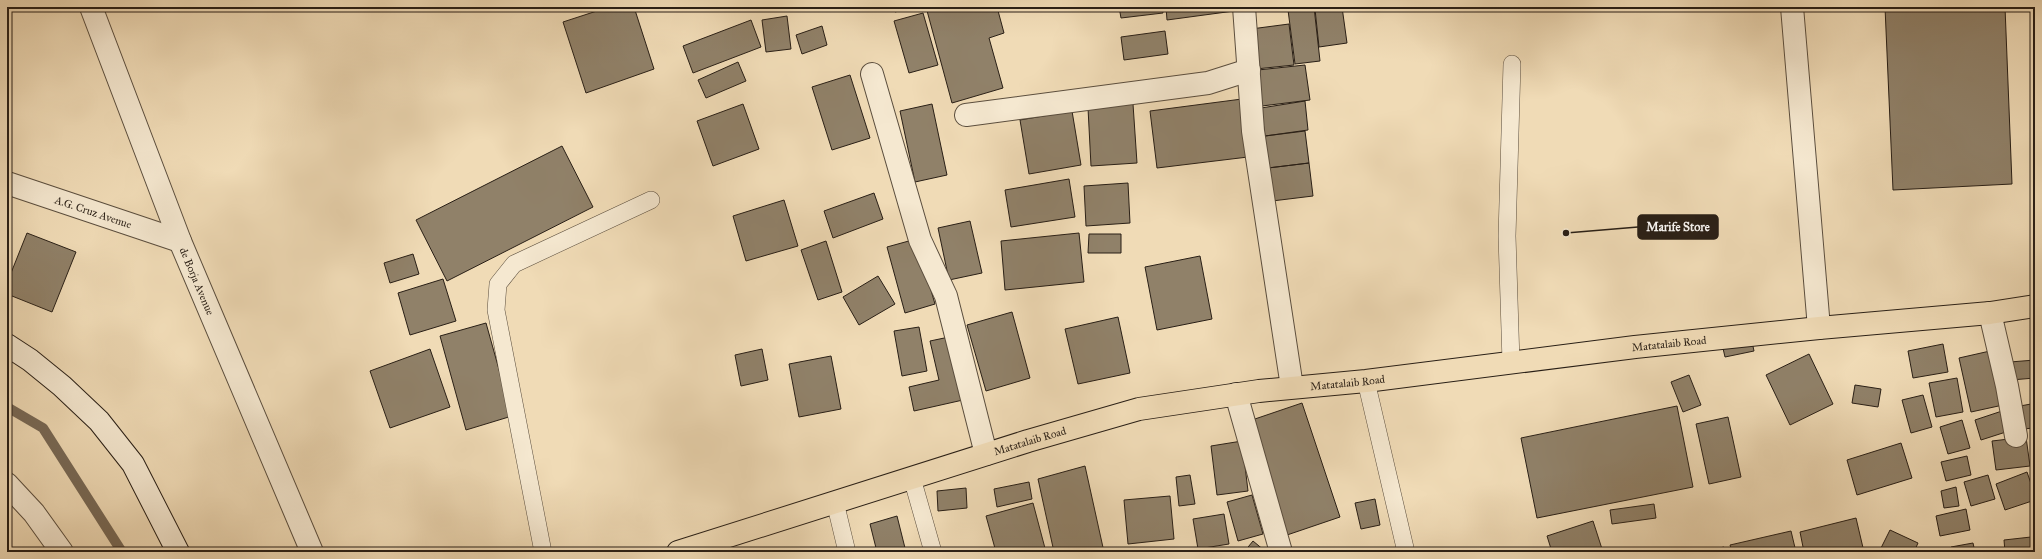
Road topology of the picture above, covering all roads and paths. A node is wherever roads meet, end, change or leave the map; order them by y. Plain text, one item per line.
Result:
1 (91, 7) edge
2 (1244, 7) edge
3 (1792, 7) edge
4 (1512, 64) dead end
5 (1249, 70) junction
6 (872, 74) dead end
7 (966, 115) dead end
8 (7, 183) edge
9 (651, 200) dead end
10 (180, 241) junction
11 (2035, 306) edge
12 (1990, 313) junction
13 (1819, 328) junction
14 (7, 345) edge
15 (1511, 362) junction
16 (1366, 381) junction
17 (1292, 387) junction
18 (1236, 394) junction
19 (2016, 436) dead end
20 (986, 454) junction
21 (912, 478) junction
22 (7, 484) edge
23 (835, 502) junction
24 (704, 548) edge
25 (62, 552) edge
26 (178, 552) edge
27 (312, 552) edge
28 (543, 552) edge
29 (678, 552) edge
30 (847, 552) edge
31 (933, 552) edge
32 (1281, 552) edge
33 (1406, 552) edge

1 - 10 street, de Borja Avenue
2 - 5 street
3 - 13 street
4 - 15 lane
5 - 7 street
5 - 17 street
6 - 20 street
8 - 10 street, A.G. Cruz Avenue
9 - 28 lane
10 - 27 street, de Borja Avenue
11 - 12 main road, Matatalaib Road
12 - 13 main road, Matatalaib Road
12 - 19 street
13 - 15 main road, Matatalaib Road
14 - 26 street
15 - 16 main road, Matatalaib Road
16 - 17 main road, Matatalaib Road
16 - 33 lane
17 - 18 main road, Matatalaib Road
18 - 20 main road, Matatalaib Road
18 - 32 street
20 - 21 main road, Matatalaib Road
21 - 23 main road, Matatalaib Road
21 - 31 lane
22 - 25 street
23 - 24 main road, Matatalaib Road
23 - 30 lane
24 - 29 main road, Matatalaib Road

